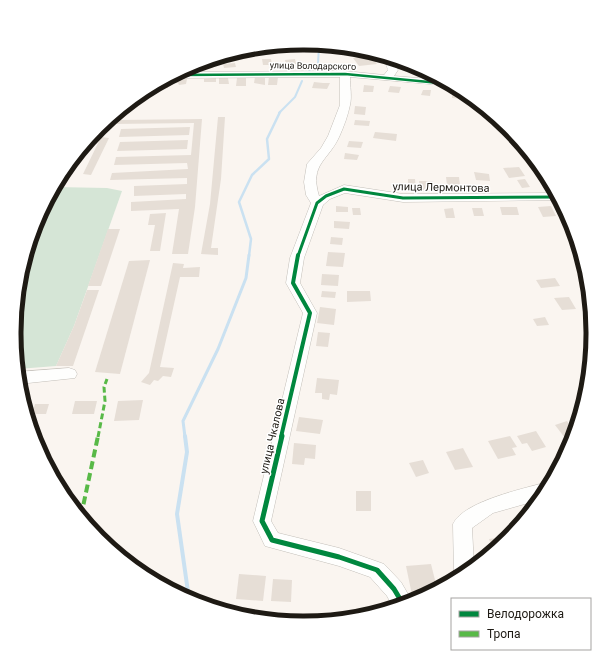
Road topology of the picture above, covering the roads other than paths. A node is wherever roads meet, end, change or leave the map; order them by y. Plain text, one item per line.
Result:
1 (390, 64) edge
2 (345, 74) junction
3 (189, 75) edge
4 (387, 78) junction
5 (433, 82) edge
6 (551, 197) edge
7 (322, 199) junction
8 (69, 374) dead end
9 (24, 378) edge
10 (536, 493) edge
11 (464, 565) edge
12 (400, 599) edge

1 - 4 street
2 - 3 street, улица Володарского
2 - 4 street, улица Володарского
2 - 7 street
4 - 5 street, улица Володарского
6 - 7 street, улица Лермонтова
7 - 12 street, улица Чкалова
8 - 9 street
10 - 11 street

